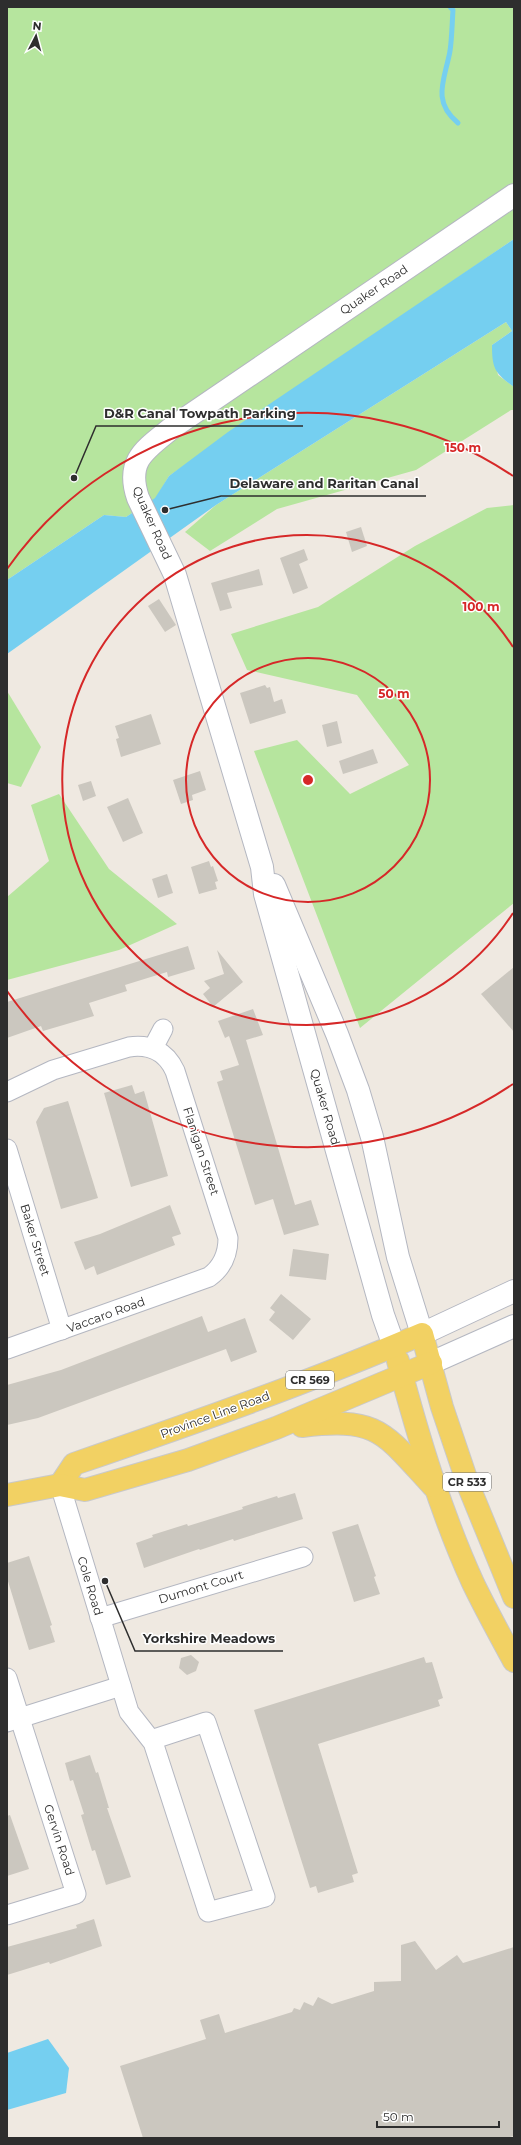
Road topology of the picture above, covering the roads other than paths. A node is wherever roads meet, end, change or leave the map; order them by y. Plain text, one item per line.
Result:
1 (514, 195) edge
2 (262, 867) junction
3 (163, 1029) dead end
4 (153, 1048) junction
5 (7, 1092) edge
6 (7, 1149) edge
7 (204, 1279) joint
8 (514, 1291) edge
9 (514, 1326) edge
10 (62, 1330) junction
11 (422, 1334) junction
12 (394, 1346) junction
13 (7, 1349) edge
14 (431, 1363) junction
15 (402, 1376) junction
16 (276, 1428) junction
17 (60, 1485) junction
18 (436, 1490) junction
19 (7, 1495) edge
20 (303, 1557) dead end
21 (514, 1597) edge
22 (100, 1618) junction
23 (514, 1662) edge
24 (7, 1678) edge
25 (121, 1686) junction
26 (13, 1720) edge
27 (151, 1740) junction
28 (7, 1915) edge

1 - 2 street, Quaker Road / CR 533
2 - 11 street, Quaker Road
2 - 12 street, Quaker Road / CR 533
3 - 4 street
4 - 5 street
4 - 7 street, Flanigan Street
6 - 10 street, Baker Street
7 - 10 street, Vaccaro Road
8 - 11 street
9 - 14 street
10 - 13 street, Vaccaro Road
11 - 12 main road, Province Line Road / CR 569
11 - 14 main road, CR 533
12 - 15 main road, CR 533
12 - 17 main road, Province Line Road / CR 569
14 - 15 main road, CR 569
14 - 21 main road, CR 533
15 - 16 main road, CR 569
15 - 18 main road, CR 533
16 - 17 main road, CR 569
16 - 18 main road
17 - 19 main road, CR 569
17 - 22 street, Cole Road
18 - 23 main road, CR 533
20 - 22 street, Dumont Court
22 - 25 street, Cole Road
24 - 26 street
25 - 26 street
25 - 27 street, Cole Road
26 - 28 street, Gervin Road
27 - 27 street, Cole Road

